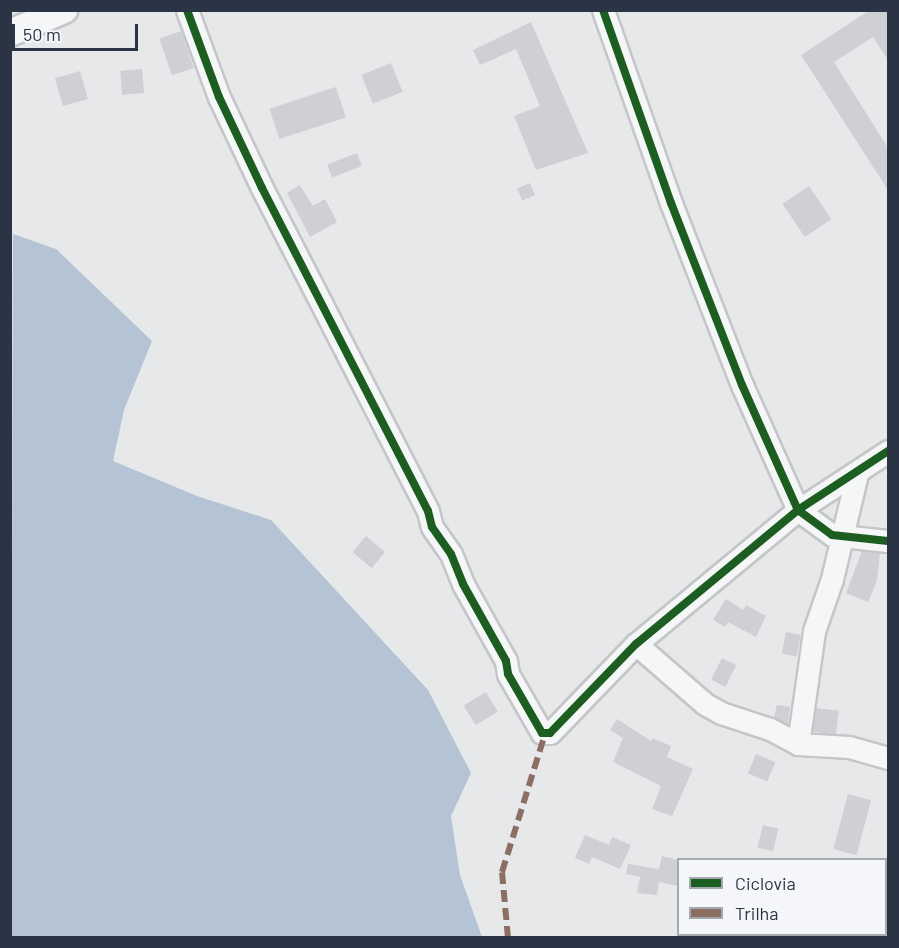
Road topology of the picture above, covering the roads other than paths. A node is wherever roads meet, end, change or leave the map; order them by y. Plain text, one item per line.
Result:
1 (64, 10) edge
2 (187, 10) edge
3 (603, 10) edge
4 (10, 33) edge
5 (888, 451) edge
6 (857, 474) junction
7 (798, 510) junction
8 (840, 537) junction
9 (888, 541) edge
10 (636, 644) junction
11 (798, 744) junction
12 (888, 758) edge

1 - 4 street
2 - 10 street
3 - 7 street
5 - 6 street
6 - 7 street
6 - 8 street
7 - 8 street
7 - 10 street
8 - 9 street
8 - 11 street
10 - 11 street
11 - 12 street

